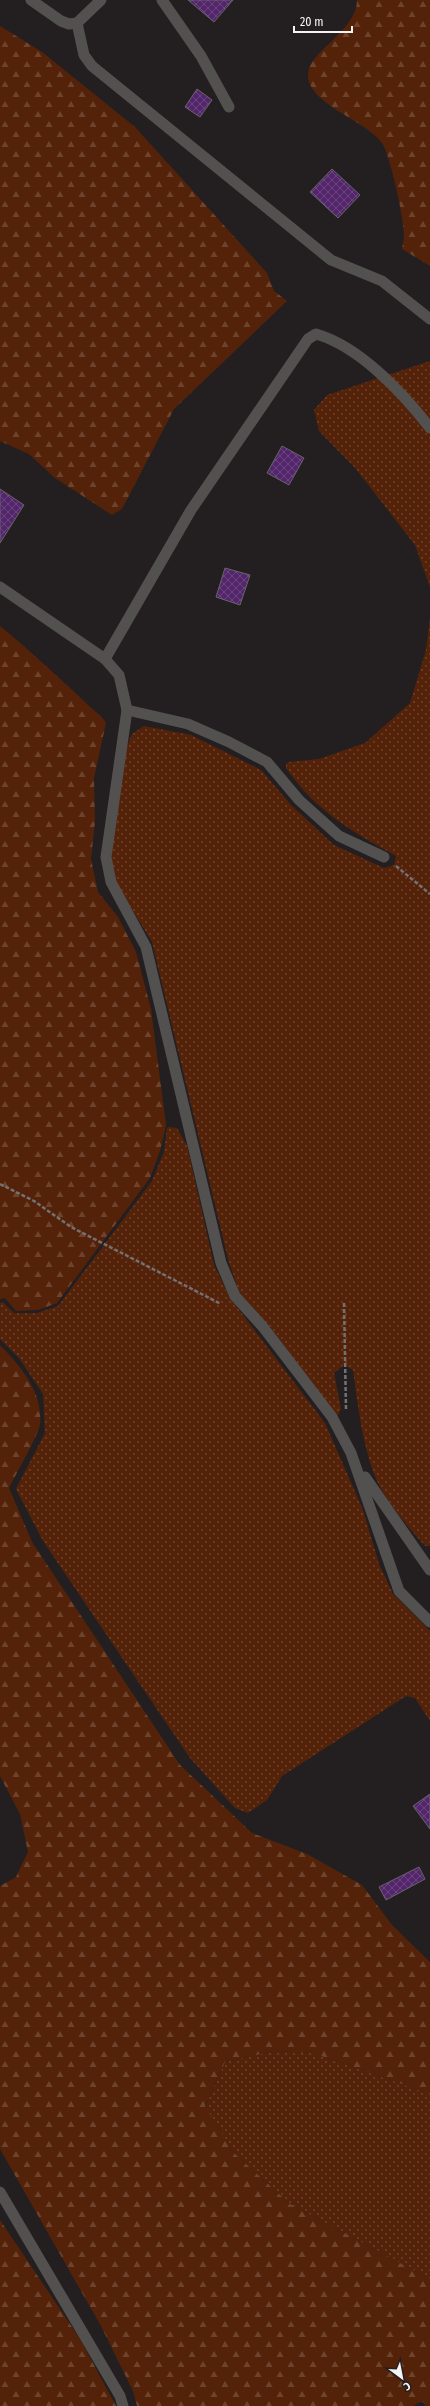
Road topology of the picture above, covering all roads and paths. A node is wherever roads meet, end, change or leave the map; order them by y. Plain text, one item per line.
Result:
1 (31, 0) edge
2 (102, 0) edge
3 (162, 0) edge
4 (77, 23) junction
5 (229, 108) dead end
6 (430, 319) edge
7 (430, 428) edge
8 (0, 587) edge
9 (105, 659) junction
10 (127, 710) junction
11 (384, 857) joint
12 (430, 894) edge
13 (0, 1184) edge
14 (344, 1303) dead end
15 (223, 1306) dead end
16 (345, 1376) dead end
17 (350, 1453) junction
18 (430, 1570) edge
19 (430, 1622) edge
20 (0, 2192) edge
21 (123, 2406) edge

1 - 4 lane
2 - 4 lane
3 - 5 lane
4 - 6 lane
7 - 9 lane
8 - 9 lane
9 - 10 lane
10 - 11 lane
10 - 17 lane
11 - 12 path
13 - 15 path
14 - 16 path
17 - 18 lane
17 - 19 lane
20 - 21 lane

